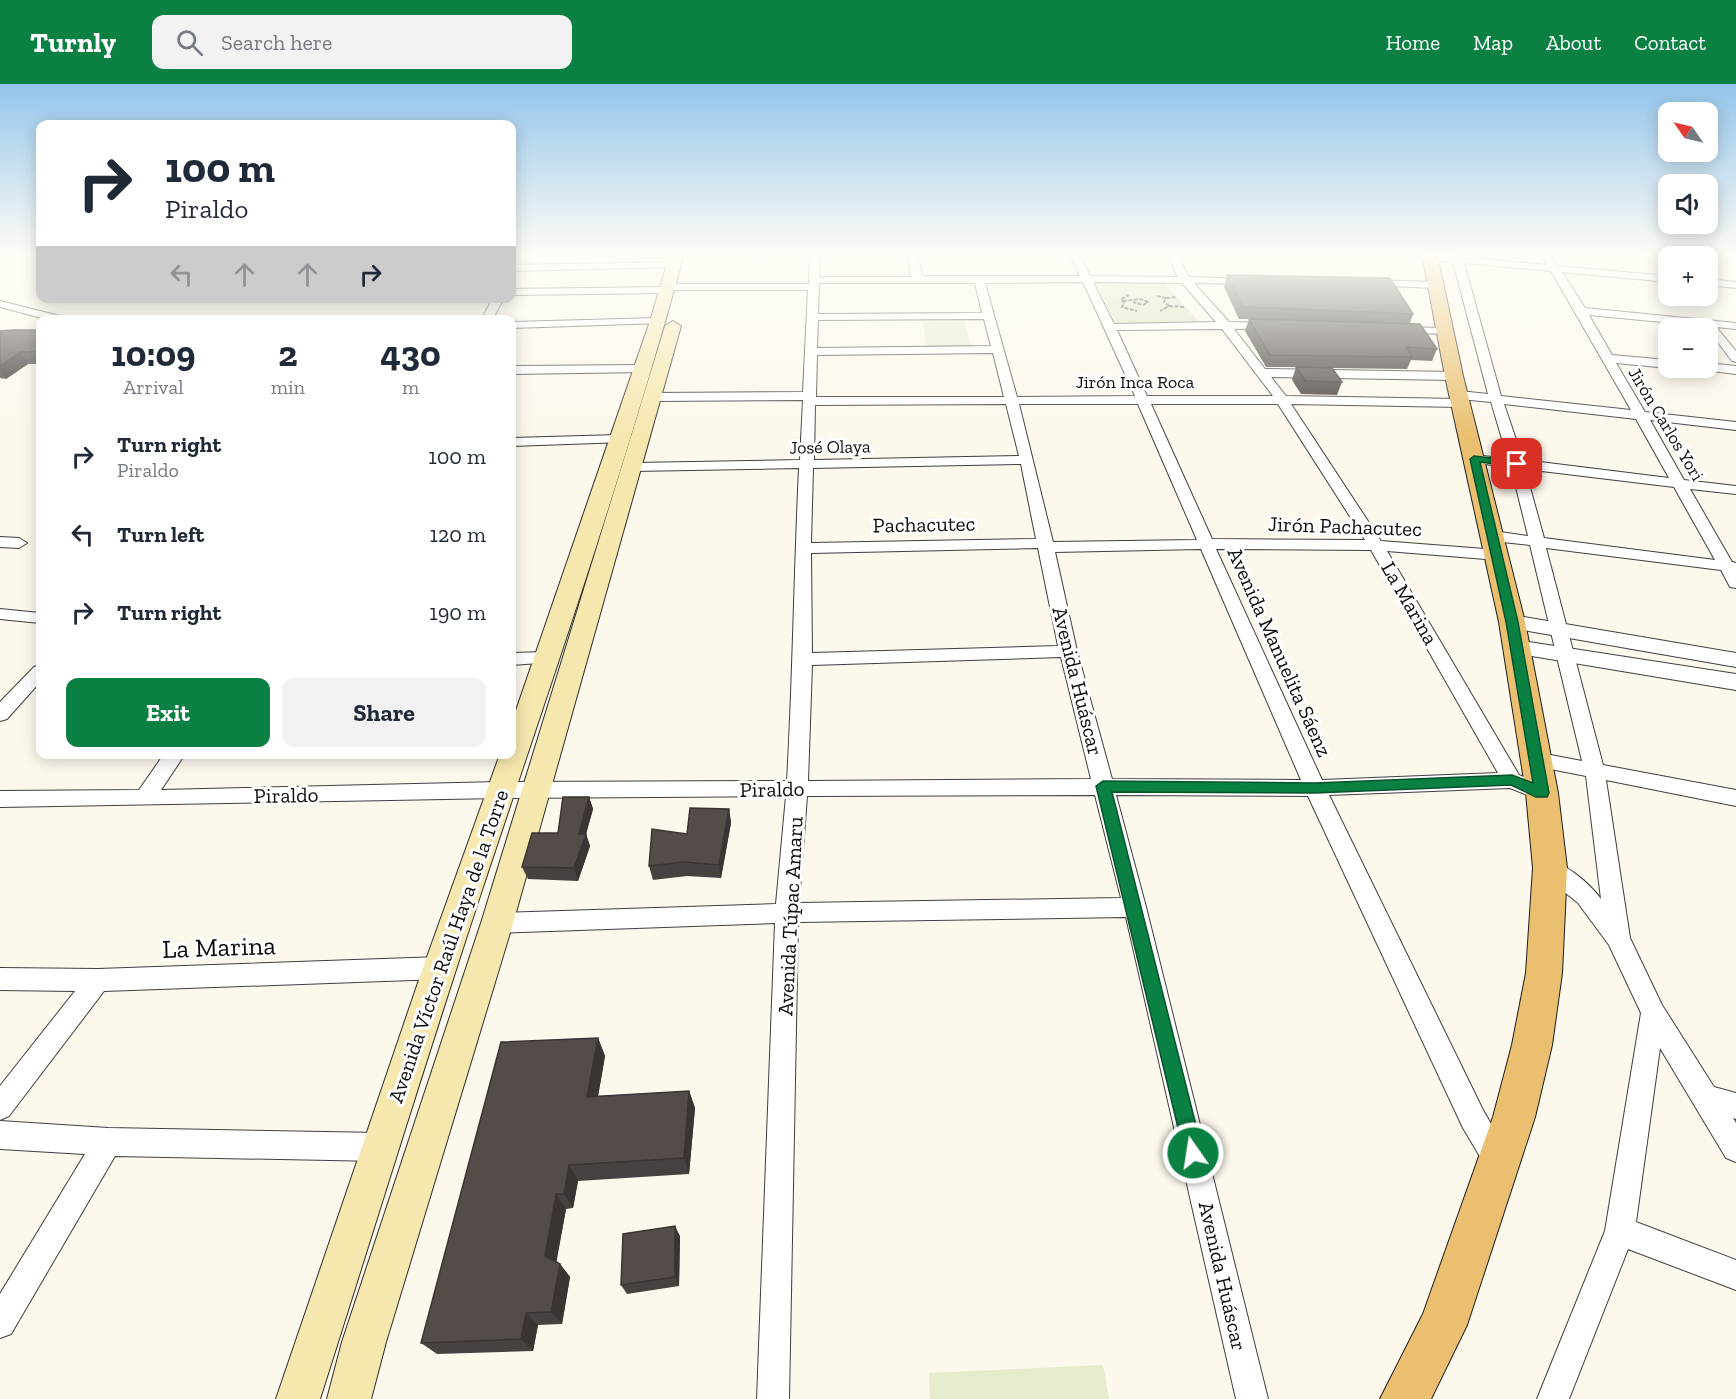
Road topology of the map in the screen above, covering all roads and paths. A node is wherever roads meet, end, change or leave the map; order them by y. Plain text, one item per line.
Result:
1 (660, 315) edge
2 (669, 315) edge
3 (1104, 315) edge
4 (1216, 315) edge
5 (1444, 315) edge
6 (1463, 315) edge
7 (1583, 315) edge
8 (1626, 315) edge
9 (989, 316) joint
10 (812, 317) joint
11 (1658, 318) edge
12 (658, 321) junction
13 (1718, 324) edge
14 (516, 325) edge
15 (1225, 325) junction
16 (1288, 325) edge
17 (1736, 326) edge
18 (1110, 327) junction
19 (1389, 329) edge
20 (1445, 331) junction
21 (1718, 337) edge
22 (997, 350) junction
23 (810, 352) junction
24 (1606, 357) junction
25 (1736, 358) edge
26 (1658, 363) edge
27 (1718, 368) edge
28 (641, 369) junction
29 (516, 370) edge
30 (1736, 370) edge
31 (1262, 373) junction
32 (1459, 391) junction
33 (654, 397) junction
34 (809, 399) junction
35 (1496, 399) junction
36 (1142, 400) junction
37 (1282, 400) junction
38 (1011, 401) junction
39 (1641, 415) junction
40 (1736, 426) edge
41 (619, 439) junction
42 (516, 442) edge
43 (1474, 459) junction
44 (1027, 460) junction
45 (1517, 464) junction
46 (807, 466) junction
47 (633, 467) junction
48 (1680, 482) junction
49 (1736, 490) edge
50 (0, 542) edge
51 (1537, 542) junction
52 (19, 543) dead end
53 (1208, 544) junction
54 (1046, 545) junction
55 (1376, 545) junction
56 (1495, 546) junction
57 (803, 548) junction
58 (1731, 567) edge
59 (1736, 583) edge
60 (0, 614) edge
61 (36, 618) edge
62 (1558, 630) junction
63 (1514, 635) junction
64 (1068, 651) junction
65 (1565, 655) junction
66 (547, 658) junction
67 (516, 659) edge
68 (803, 659) junction
69 (1736, 660) edge
70 (36, 675) edge
71 (1736, 682) edge
72 (0, 714) edge
73 (516, 745) edge
74 (172, 759) edge
75 (511, 759) edge
76 (1524, 769) junction
77 (1595, 771) junction
78 (1103, 786) junction
79 (1315, 788) junction
80 (797, 789) junction
81 (500, 790) junction
82 (534, 792) junction
83 (145, 798) junction
84 (1736, 798) edge
85 (0, 799) edge
86 (1550, 868) junction
87 (1135, 907) junction
88 (787, 913) junction
89 (497, 923) junction
90 (1618, 938) junction
91 (440, 968) junction
92 (0, 979) edge
93 (98, 980) junction
94 (1653, 1013) junction
95 (1705, 1098) junction
96 (1736, 1106) edge
97 (0, 1107) edge
98 (0, 1135) edge
99 (108, 1142) junction
100 (381, 1147) junction
101 (1736, 1148) edge
102 (1499, 1162) junction
103 (1620, 1231) junction
104 (1736, 1275) edge
105 (0, 1323) edge
106 (298, 1399) edge
107 (349, 1399) edge
108 (773, 1399) edge
109 (1252, 1399) edge
110 (1405, 1399) edge
111 (1553, 1399) edge

1 - 12 main road, Avenida Víctor Raúl Haya de la Torre
2 - 33 main road, Avenida Víctor Raúl Haya de la Torre
3 - 18 street, Avenida Manuelita Sáenz
4 - 15 street, La Marina
5 - 20 main road
6 - 35 street
7 - 24 street, Jirón Carlos Yori
8 - 11 street
9 - 10 street
9 - 22 street, Avenida Huáscar
10 - 23 street, Avenida Túpac Amaru
12 - 14 street
12 - 28 main road, Avenida Víctor Raúl Haya de la Torre
13 - 17 street
15 - 16 street
15 - 18 street
15 - 31 street, La Marina
18 - 36 street, Avenida Manuelita Sáenz
19 - 20 street
20 - 32 main road
21 - 25 street
22 - 23 street
22 - 38 street, Avenida Huáscar
23 - 34 street, Avenida Túpac Amaru
24 - 26 street
24 - 39 street, Jirón Carlos Yori
27 - 30 street
28 - 29 street
28 - 41 main road, Avenida Víctor Raúl Haya de la Torre
31 - 32 street
31 - 37 street, La Marina
32 - 35 street
32 - 37 street, Jirón Inca Roca
32 - 43 main road
33 - 34 street, Jirón Inca Roca
33 - 47 main road, Avenida Víctor Raúl Haya de la Torre
34 - 38 street, Jirón Inca Roca
34 - 46 street, Avenida Túpac Amaru
35 - 39 street
35 - 45 street
36 - 37 street, Jirón Inca Roca
36 - 38 street, Jirón Inca Roca
36 - 53 street, Avenida Manuelita Sáenz
37 - 55 street, La Marina
38 - 44 street, Avenida Huáscar
39 - 40 street
39 - 48 street, Jirón Carlos Yori
41 - 42 street
41 - 66 main road, Avenida Víctor Raúl Haya de la Torre
43 - 45 street
43 - 56 main road
44 - 46 street, José Olaya
44 - 54 street, Avenida Huáscar
45 - 48 street
45 - 51 street
46 - 47 street, José Olaya
46 - 57 street, Avenida Túpac Amaru
47 - 82 main road, Avenida Víctor Raúl Haya de la Torre
48 - 49 street
48 - 58 street, Jirón Carlos Yori
50 - 52 street
51 - 56 street, Jirón Pachacutec
51 - 58 street, Jirón Pachacutec
51 - 62 street
53 - 54 street, Jirón Pachacutec
53 - 55 street, Jirón Pachacutec
53 - 79 street, Avenida Manuelita Sáenz
54 - 57 street, Pachacutec
54 - 64 street, Avenida Huáscar
55 - 56 street, Jirón Pachacutec
55 - 76 street, La Marina
56 - 63 main road
57 - 68 street, Avenida Túpac Amaru
58 - 59 street, Jirón Carlos Yori
60 - 61 street
62 - 63 street
62 - 65 street
62 - 69 street
63 - 65 street
63 - 76 main road
64 - 68 street
64 - 78 street, Avenida Huáscar
65 - 71 street
65 - 77 street
66 - 67 street
66 - 73 main road, Avenida Víctor Raúl Haya de la Torre
68 - 80 street, Avenida Túpac Amaru
70 - 72 street
74 - 83 street
75 - 81 main road, Avenida Víctor Raúl Haya de la Torre
76 - 77 street, Piraldo
76 - 79 street, Piraldo
76 - 86 main road
77 - 84 street, Piraldo
77 - 90 street
78 - 79 street, Piraldo
78 - 80 street, Piraldo
78 - 87 street, Avenida Huáscar
79 - 102 street, Avenida Manuelita Sáenz
80 - 82 street, Piraldo
80 - 88 street, Avenida Túpac Amaru
81 - 82 street, Piraldo
81 - 83 street, Piraldo
81 - 91 main road, Avenida Víctor Raúl Haya de la Torre
82 - 89 main road, Avenida Víctor Raúl Haya de la Torre
83 - 85 street, Piraldo
86 - 90 street
86 - 102 main road
87 - 88 street
87 - 109 street, Avenida Huáscar
88 - 89 street
88 - 108 street, Avenida Túpac Amaru
89 - 107 main road, Avenida Víctor Raúl Haya de la Torre
90 - 94 street
91 - 93 street, La Marina
91 - 100 main road, Avenida Víctor Raúl Haya de la Torre
92 - 93 street, La Marina
93 - 97 street
94 - 95 street
94 - 103 street
95 - 96 street
95 - 101 street
98 - 99 street
99 - 100 street
99 - 105 street
100 - 106 main road, Avenida Víctor Raúl Haya de la Torre
102 - 110 main road
103 - 104 street
103 - 111 street

